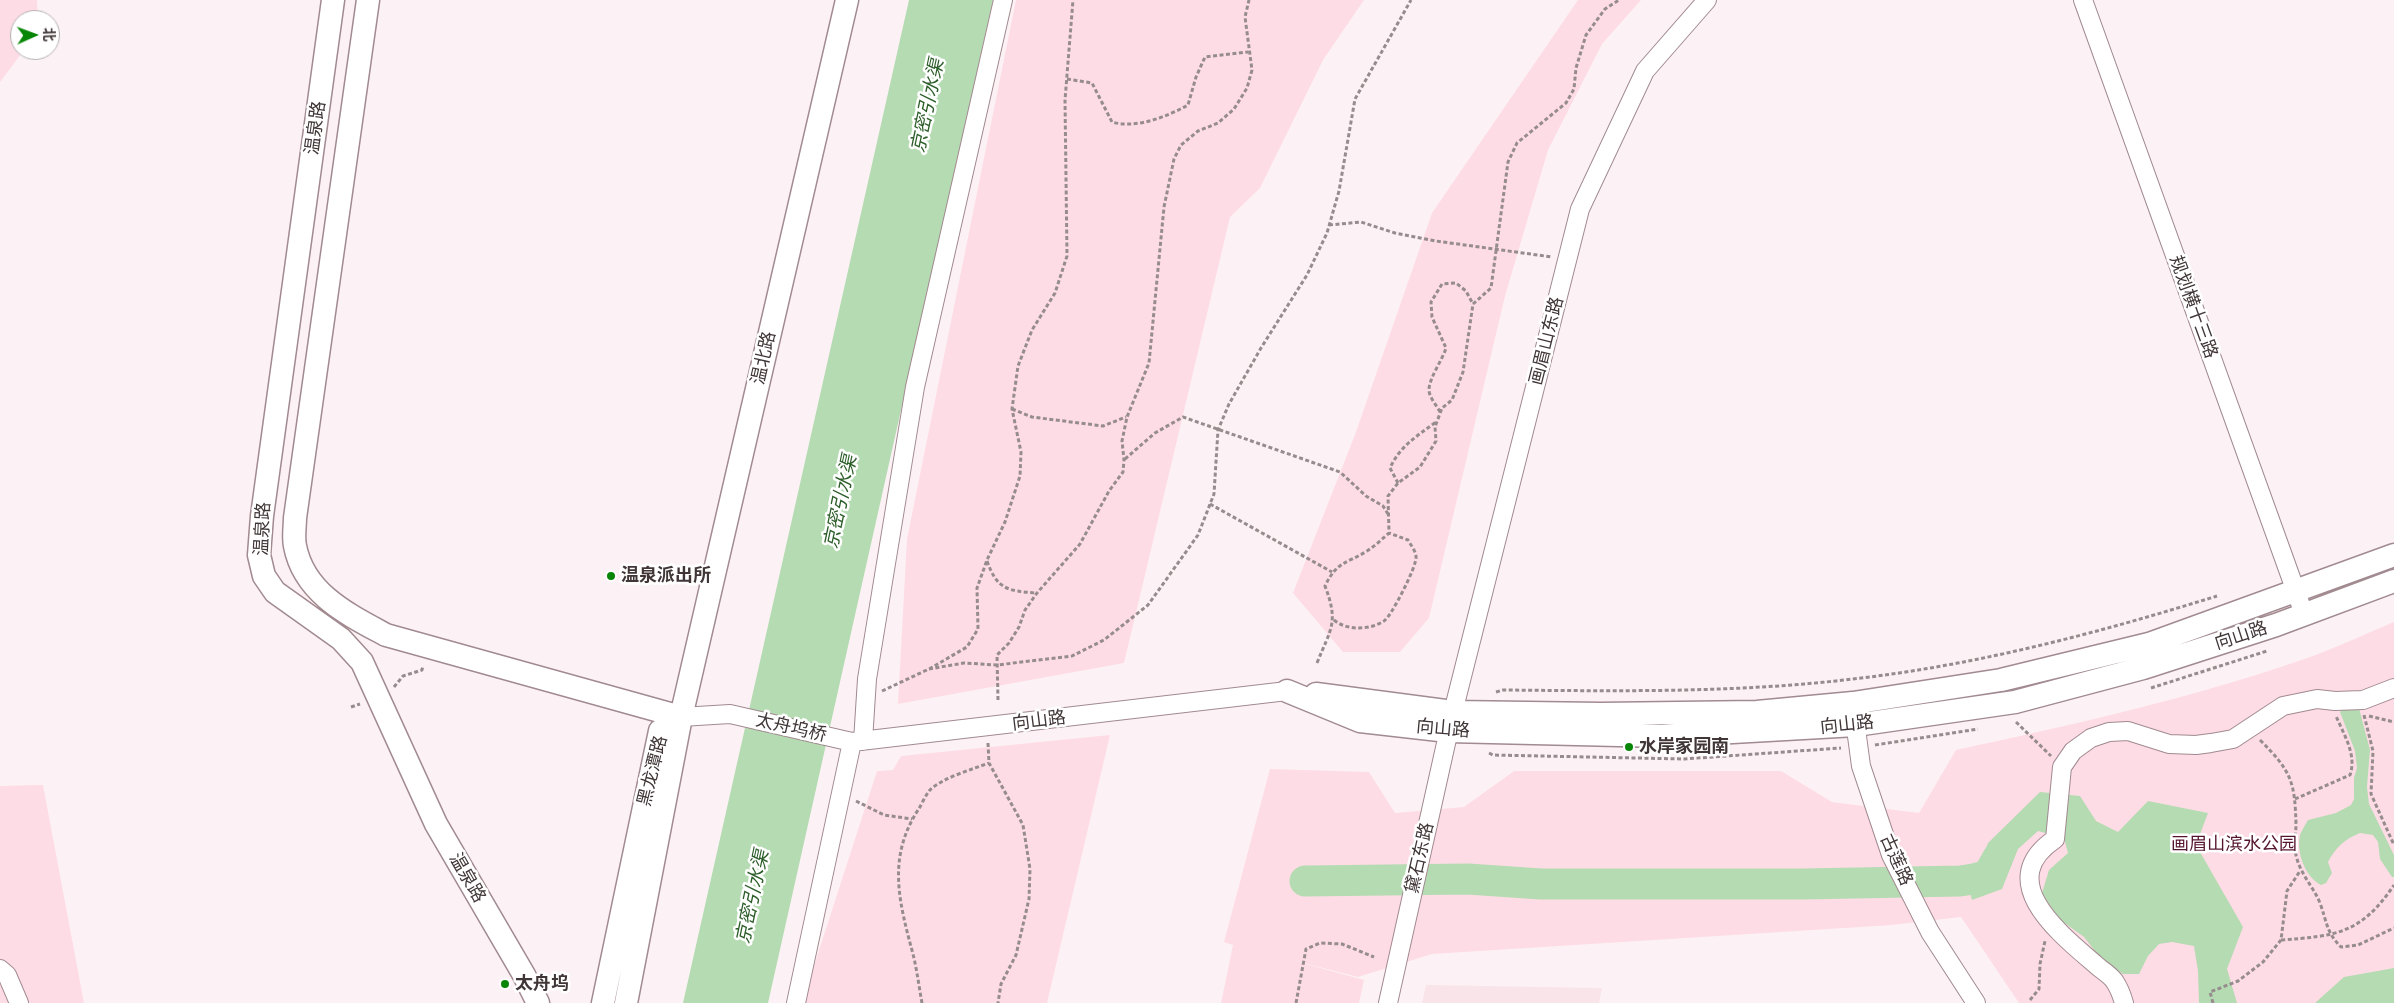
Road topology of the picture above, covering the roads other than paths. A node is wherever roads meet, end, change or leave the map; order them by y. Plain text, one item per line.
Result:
1 (333, 0) edge
2 (368, 0) edge
3 (847, 0) edge
4 (1003, 0) edge
5 (1707, 0) edge
6 (2084, 0) edge
7 (262, 516) junction
8 (295, 518) junction
9 (2394, 555) edge
10 (2394, 581) edge
11 (2296, 593) junction
12 (2304, 614) junction
13 (2394, 688) edge
14 (1287, 691) joint
15 (1854, 714) junction
16 (681, 717) junction
17 (1451, 722) junction
18 (857, 742) junction
19 (0, 969) edge
20 (19, 1003) edge
21 (538, 1003) edge
22 (603, 1003) edge
23 (626, 1003) edge
24 (796, 1003) edge
25 (1388, 1003) edge
26 (1976, 1003) edge
27 (2124, 1003) edge

1 - 7 main road, 温泉路
2 - 8 main road, 温泉路
3 - 16 main road, 温北路
4 - 18 street
5 - 17 street, 画眉山东路
6 - 11 street, 规划横十三路
7 - 8 main road
7 - 21 main road, 温泉路
8 - 16 main road, 温泉路
9 - 11 main road, 向山路
10 - 12 main road, 向山路
11 - 12 street, 规划横十三路
11 - 15 main road, 向山路
12 - 15 main road, 向山路
13 - 27 street
14 - 17 main road, 向山路
14 - 18 street, 向山路
15 - 17 main road, 向山路
15 - 26 street, 古莲路
16 - 18 street, 太舟坞桥
16 - 22 main road, 黑龙潭路
16 - 23 main road, 黑龙潭路
17 - 25 street, 黛石东路
18 - 24 street
19 - 20 street

